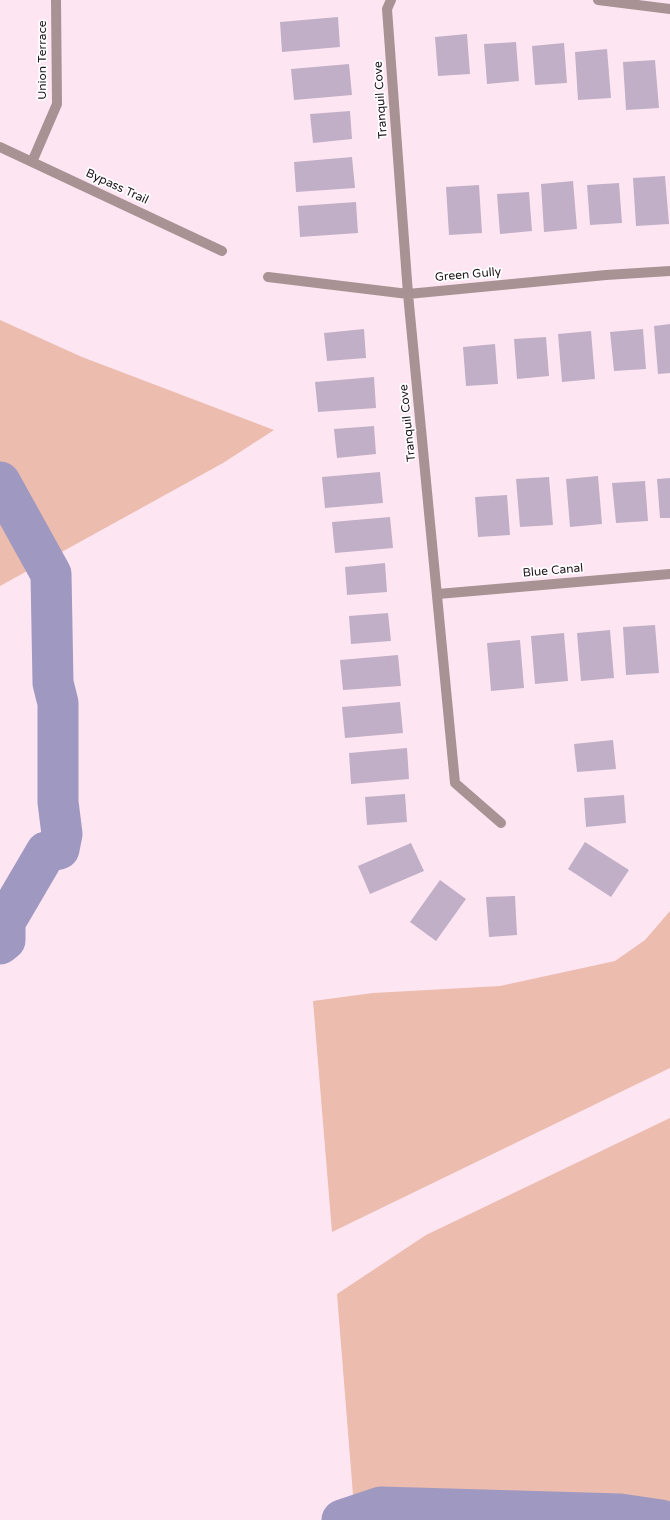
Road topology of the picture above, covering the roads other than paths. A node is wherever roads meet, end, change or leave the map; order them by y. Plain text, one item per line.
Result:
1 (56, 0) edge
2 (390, 0) edge
3 (598, 0) edge
4 (670, 9) edge
5 (0, 147) edge
6 (32, 162) junction
7 (222, 251) dead end
8 (670, 270) edge
9 (268, 277) dead end
10 (408, 294) junction
11 (670, 574) edge
12 (438, 594) junction
13 (501, 823) dead end

1 - 6 street, Union Terrace
2 - 10 street, Tranquil Cove
3 - 4 street
5 - 6 street, Bypass Trail
6 - 7 street, Bypass Trail
8 - 10 street, Green Gully
9 - 10 street, Green Gully
10 - 12 street, Tranquil Cove
11 - 12 street, Blue Canal
12 - 13 street, Tranquil Cove

